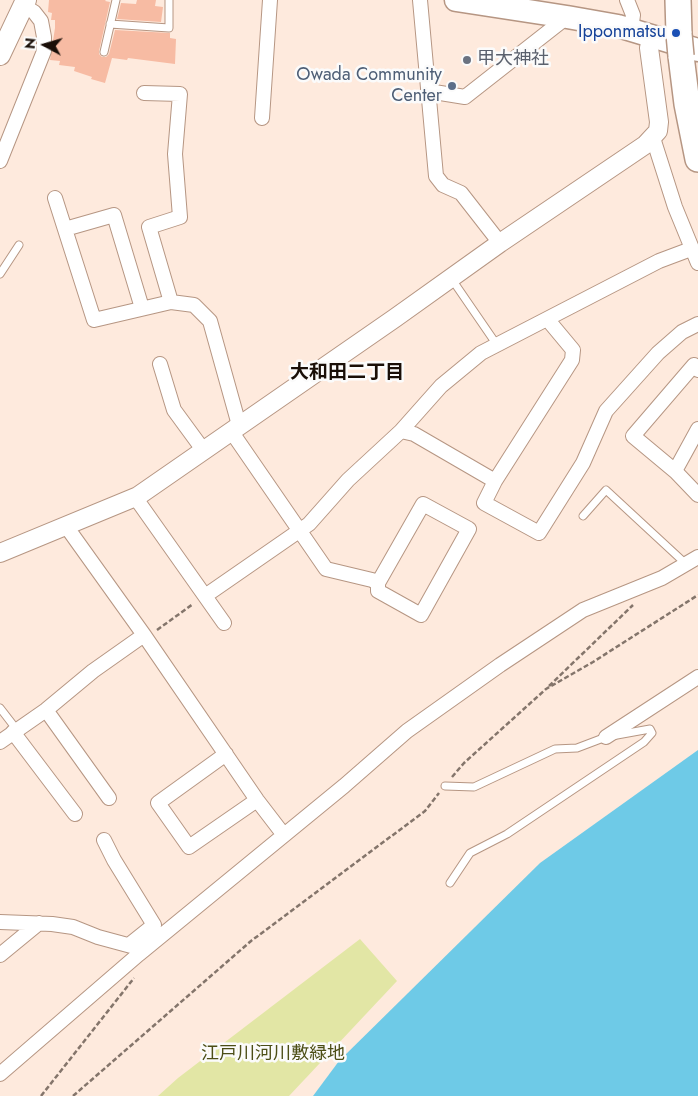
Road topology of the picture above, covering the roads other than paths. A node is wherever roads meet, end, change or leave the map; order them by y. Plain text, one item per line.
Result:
1 (116, 0) edge
2 (169, 0) edge
3 (270, 0) edge
4 (420, 0) edge
5 (456, 0) edge
6 (627, 0) edge
7 (25, 3) edge
8 (567, 17) junction
9 (110, 24) junction
10 (682, 25) edge
11 (631, 30) junction
12 (652, 36) junction
13 (104, 52) dead end
14 (0, 55) edge
15 (428, 91) junction
16 (144, 93) dead end
17 (262, 118) dead end
18 (653, 138) junction
19 (698, 159) edge
20 (0, 161) edge
21 (55, 198) dead end
22 (65, 229) junction
23 (500, 243) junction
24 (19, 245) dead end
25 (691, 249) junction
26 (698, 264) edge
27 (0, 274) edge
28 (451, 278) junction
29 (171, 302) junction
30 (142, 308) junction
31 (548, 320) junction
32 (698, 324) edge
33 (497, 345) junction
34 (160, 364) dead end
35 (698, 370) edge
36 (235, 428) junction
37 (698, 429) edge
38 (401, 431) junction
39 (204, 451) junction
40 (675, 471) junction
41 (495, 481) junction
42 (698, 495) edge
43 (134, 497) junction
44 (582, 516) dead end
45 (66, 526) junction
46 (298, 530) junction
47 (0, 553) edge
48 (698, 557) edge
49 (686, 564) junction
50 (378, 583) junction
51 (205, 596) junction
52 (224, 623) dead end
53 (145, 636) junction
54 (698, 677) edge
55 (0, 708) edge
56 (46, 710) junction
57 (15, 731) junction
58 (606, 737) junction
59 (0, 742) edge
60 (226, 754) junction
61 (445, 786) road end
62 (109, 798) dead end
63 (257, 800) junction
64 (75, 814) dead end
65 (280, 830) dead end
66 (104, 840) dead end
67 (450, 883) dead end
68 (0, 922) edge
69 (39, 923) junction
70 (134, 950) junction
71 (0, 955) edge
72 (0, 1074) edge

1 - 9 lane
2 - 9 lane
3 - 17 street
4 - 15 street
5 - 8 main road
6 - 11 street
7 - 14 main road
7 - 20 street
8 - 11 main road
8 - 15 street
9 - 13 lane
10 - 12 main road
10 - 19 highway
11 - 12 main road
12 - 18 street
15 - 23 street
16 - 29 street
18 - 23 street
18 - 25 street
21 - 22 street
22 - 30 street
22 - 30 street
23 - 28 street
24 - 27 lane
25 - 26 street
25 - 31 street
28 - 33 lane
28 - 36 street
29 - 30 street
29 - 36 street
31 - 33 street
31 - 41 street
32 - 41 street
33 - 38 street
34 - 39 street
35 - 40 street
36 - 39 street
36 - 46 street
37 - 40 street
38 - 41 street
38 - 46 street
39 - 43 street
40 - 42 street
43 - 45 street
43 - 51 street
44 - 49 lane
45 - 47 street
45 - 53 street
46 - 50 street
46 - 51 street
48 - 49 street
49 - 70 street
50 - 50 street
51 - 52 street
53 - 56 street
53 - 60 street
54 - 58 street
55 - 57 lane
56 - 57 street
56 - 62 street
57 - 59 street
57 - 64 street
58 - 61 lane
58 - 67 lane
60 - 63 street
60 - 63 street
63 - 65 street
66 - 70 street
68 - 69 street
69 - 70 street
69 - 71 street
70 - 72 street

